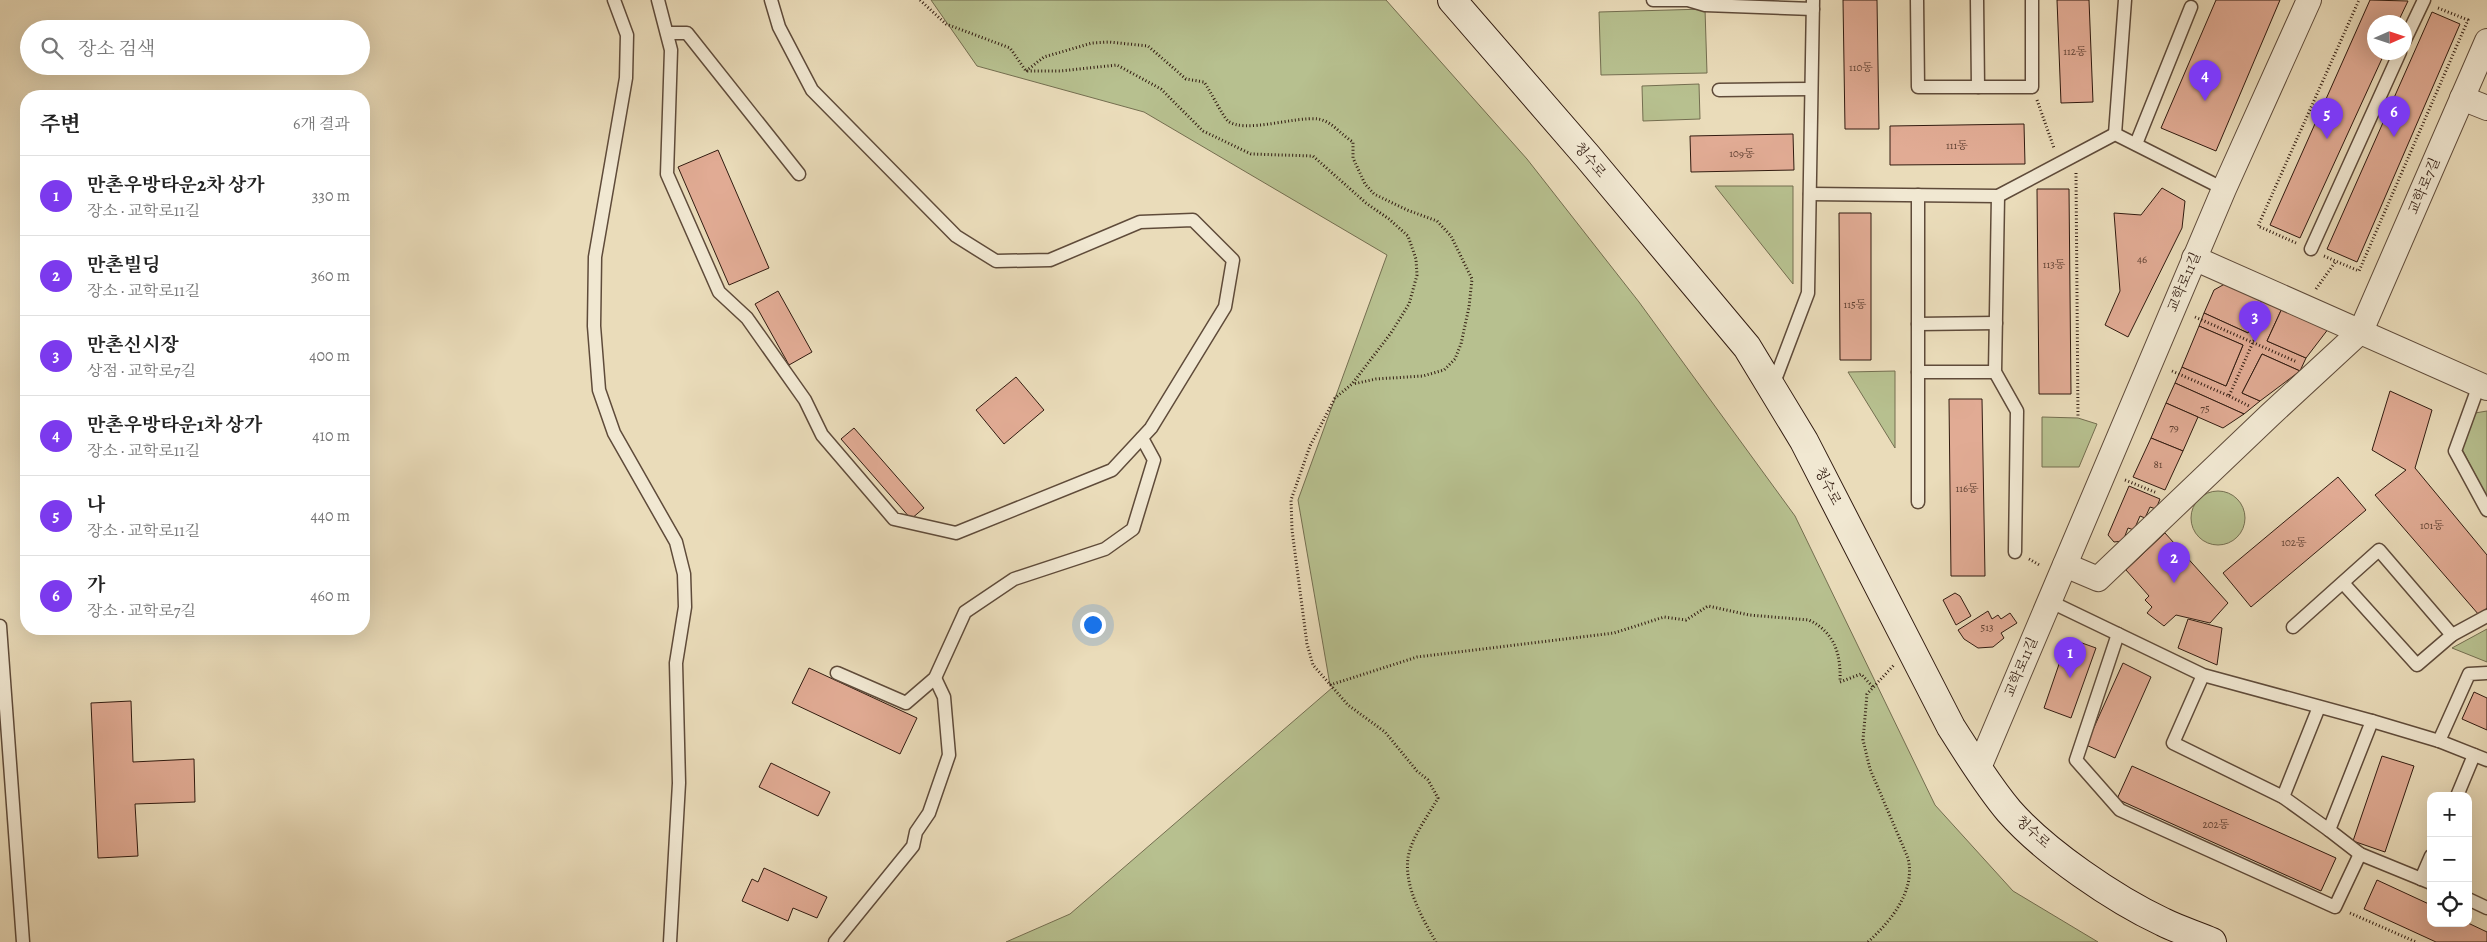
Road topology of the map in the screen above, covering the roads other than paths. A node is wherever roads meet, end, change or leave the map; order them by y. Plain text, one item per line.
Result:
1 (614, 0) edge
2 (658, 0) edge
3 (771, 0) edge
4 (1452, 0) edge
5 (1653, 0) edge
6 (1918, 0) edge
7 (1977, 0) edge
8 (2032, 0) edge
9 (2124, 0) edge
10 (2309, 0) edge
11 (2424, 0) edge
12 (1813, 4) edge
13 (2191, 7) dead end
14 (2412, 25) edge
15 (666, 33) junction
16 (2487, 41) edge
17 (2396, 60) edge
18 (1978, 87) junction
19 (1811, 89) junction
20 (1719, 90) dead end
21 (2462, 98) junction
22 (2487, 108) edge
23 (2115, 134) junction
24 (2136, 144) junction
25 (799, 174) dead end
26 (2224, 189) junction
27 (1810, 194) junction
28 (1918, 195) junction
29 (1998, 196) junction
30 (2311, 250) dead end
31 (2194, 258) junction
32 (1996, 323) junction
33 (1918, 324) junction
34 (2361, 331) junction
35 (1918, 372) junction
36 (1995, 372) junction
37 (2483, 387) edge
38 (1772, 388) junction
39 (1142, 438) junction
40 (1918, 502) dead end
41 (2487, 510) edge
42 (2015, 552) road end
43 (2056, 568) junction
44 (2343, 583) junction
45 (2049, 601) junction
46 (2487, 616) edge
47 (0, 626) edge
48 (2293, 627) dead end
49 (2118, 634) junction
50 (2452, 635) junction
51 (837, 673) dead end
52 (2487, 673) edge
53 (2203, 675) junction
54 (935, 678) junction
55 (2319, 706) junction
56 (2372, 721) junction
57 (2439, 741) junction
58 (2474, 755) junction
59 (2487, 760) edge
60 (1978, 770) junction
61 (2459, 792) edge
62 (2283, 797) junction
63 (2329, 830) junction
64 (2360, 854) junction
65 (2426, 881) edge
66 (2472, 901) edge
67 (2487, 908) edge
68 (23, 942) edge
69 (670, 942) edge
70 (835, 942) edge
71 (2212, 942) edge

1 - 69 lane
2 - 15 lane
3 - 39 lane
4 - 38 main road, 청수로
5 - 12 lane
6 - 18 lane
7 - 18 lane
8 - 18 lane
9 - 23 lane
10 - 26 street, 교학로11길
11 - 14 lane
12 - 19 lane
13 - 24 lane
15 - 25 lane
15 - 39 lane
16 - 21 street, 교학로7길
17 - 30 lane
19 - 20 lane
19 - 27 lane
21 - 22 street
21 - 34 street, 교학로7길
23 - 24 lane
23 - 29 lane
24 - 26 lane
26 - 31 street, 교학로11길
27 - 28 lane
27 - 38 lane
28 - 29 lane
28 - 33 lane
29 - 32 lane
31 - 34 street
31 - 43 street, 교학로11길
32 - 33 lane
32 - 36 lane
33 - 35 lane
34 - 37 street
34 - 43 street
35 - 36 lane
35 - 40 lane
36 - 42 lane
37 - 41 lane
38 - 60 main road, 청수로
39 - 54 lane
43 - 45 street, 교학로11길
44 - 48 lane
44 - 50 lane
44 - 50 lane
45 - 49 lane
45 - 60 street, 교학로11길
46 - 50 lane
47 - 68 lane
49 - 53 lane
49 - 64 lane
51 - 54 lane
52 - 57 lane
53 - 55 lane
53 - 62 lane
54 - 70 lane
55 - 56 lane
55 - 62 lane
56 - 57 lane
56 - 63 lane
57 - 58 lane
58 - 59 lane
58 - 61 lane
60 - 71 main road, 청수로
62 - 63 lane
63 - 64 lane
64 - 65 lane
66 - 67 lane

